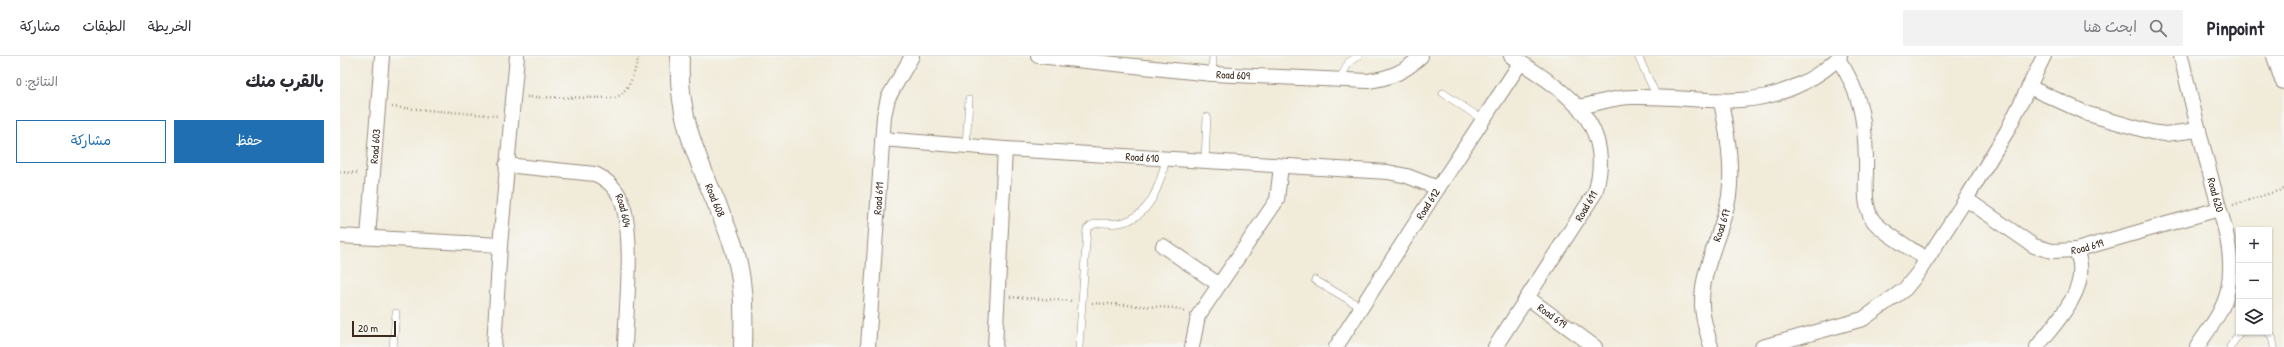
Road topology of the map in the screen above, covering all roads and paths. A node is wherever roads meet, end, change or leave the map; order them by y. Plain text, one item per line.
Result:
1 (382, 56) edge
2 (517, 56) edge
3 (639, 56) edge
4 (680, 56) edge
5 (912, 56) edge
6 (1038, 56) edge
7 (1213, 56) edge
8 (1358, 56) edge
9 (1421, 56) edge
10 (1638, 56) edge
11 (2044, 56) edge
12 (2181, 56) edge
13 (2276, 56) edge
14 (1839, 57) edge
15 (1516, 59) edge
16 (1212, 74) junction
17 (1340, 79) junction
18 (2284, 80) edge
19 (2029, 87) junction
20 (1443, 93) dead end
21 (513, 97) junction
22 (1657, 98) junction
23 (969, 100) dead end
24 (1721, 102) junction
25 (378, 106) junction
26 (1578, 107) junction
27 (511, 117) junction
28 (1207, 117) dead end
29 (1483, 120) junction
30 (2199, 130) junction
31 (882, 139) junction
32 (966, 146) junction
33 (1005, 149) junction
34 (1166, 159) junction
35 (1205, 161) junction
36 (506, 165) junction
37 (1281, 166) junction
38 (340, 172) edge
39 (373, 174) junction
40 (1438, 188) junction
41 (2284, 189) edge
42 (1966, 199) junction
43 (2219, 209) junction
44 (340, 236) edge
45 (368, 237) junction
46 (500, 245) junction
47 (1162, 246) dead end
48 (2076, 250) junction
49 (1926, 259) junction
50 (1315, 280) dead end
51 (1218, 284) junction
52 (998, 296) junction
53 (1528, 298) junction
54 (1083, 302) junction
55 (1362, 307) junction
56 (396, 313) dead end
57 (1198, 316) junction
58 (2238, 335) edge
59 (2271, 335) edge
60 (394, 347) edge
61 (494, 347) edge
62 (625, 347) edge
63 (743, 347) edge
64 (868, 347) edge
65 (995, 347) edge
66 (1079, 347) edge
67 (1192, 347) edge
68 (1336, 347) edge
69 (1495, 347) edge
70 (1595, 347) edge
71 (1711, 347) edge
72 (1762, 347) edge
73 (2037, 347) edge
74 (2196, 347) edge
75 (2230, 347) edge
76 (2274, 347) edge

1 - 25 street, Road 603
2 - 21 street
3 - 21 path
4 - 63 street, Road 608
5 - 31 street, Road 611
6 - 16 street, Road 609
7 - 16 lane
8 - 17 lane
9 - 17 street, Road 609
10 - 22 lane
11 - 19 street
12 - 30 street, Road 620
13 - 18 street
14 - 24 street
14 - 49 street
15 - 26 street, Road 611
15 - 29 street, Road 612
16 - 17 street, Road 609
19 - 30 street
19 - 42 street
20 - 29 lane
21 - 27 street
22 - 24 street
22 - 26 street
23 - 32 lane
24 - 71 street, Road 617
25 - 27 path
25 - 39 street, Road 603
26 - 53 street, Road 611
27 - 36 street
28 - 35 lane
29 - 40 street, Road 612
30 - 43 street, Road 620
31 - 32 street, Road 610
31 - 64 street, Road 611
32 - 33 street, Road 610
33 - 34 street, Road 610
33 - 52 street
34 - 35 street, Road 610
34 - 54 lane
35 - 37 street, Road 610
36 - 46 street
36 - 62 street, Road 604
37 - 40 street, Road 610
37 - 51 street
38 - 39 path
39 - 45 street, Road 603
40 - 55 street, Road 612
41 - 43 path
42 - 48 street, Road 619
42 - 49 street
43 - 48 street, Road 619
43 - 74 street, Road 620
44 - 45 street
45 - 46 street
46 - 61 street
47 - 51 street
48 - 73 street
49 - 72 street
50 - 55 lane
51 - 57 street
52 - 54 path
52 - 65 street
53 - 69 street, Road 611
53 - 70 street, Road 619
54 - 57 path
54 - 66 lane
55 - 68 street, Road 612
56 - 60 lane
57 - 67 street
58 - 75 lane
59 - 76 lane

